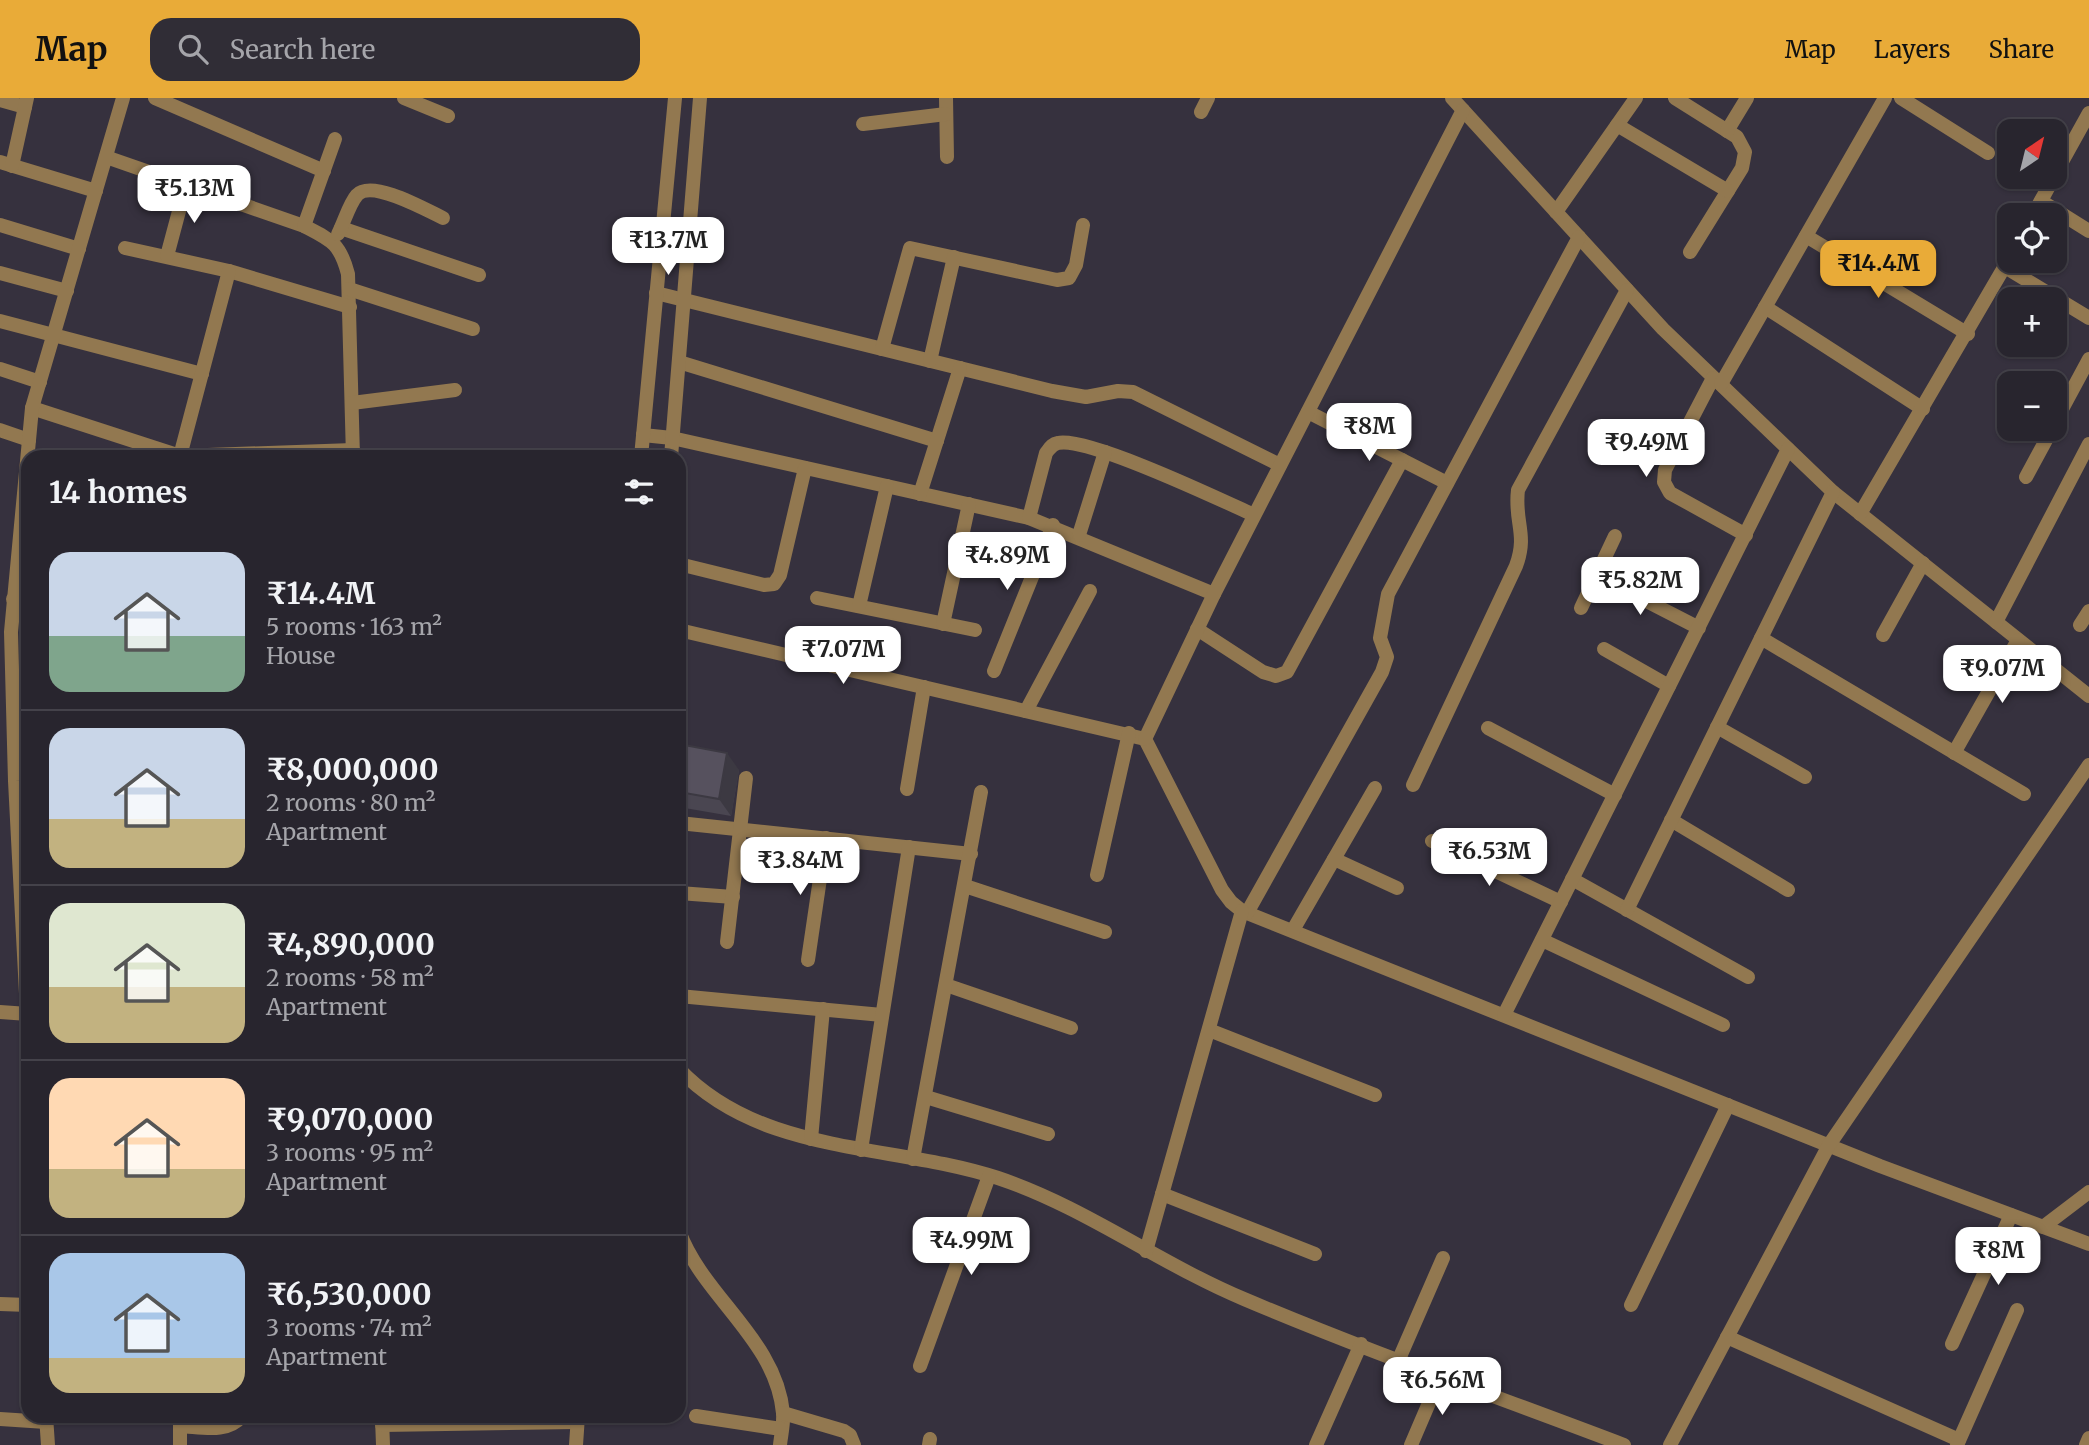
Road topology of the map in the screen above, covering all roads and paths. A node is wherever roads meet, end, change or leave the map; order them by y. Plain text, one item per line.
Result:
1 (123, 98) edge
2 (155, 98) edge
3 (675, 98) edge
4 (699, 98) edge
5 (946, 98) edge
6 (1208, 98) edge
7 (1452, 98) edge
8 (1636, 98) edge
9 (1675, 98) edge
10 (1747, 98) edge
11 (1885, 98) edge
12 (1901, 98) edge
13 (0, 100) edge
14 (412, 100) edge
15 (26, 102) edge
16 (1463, 110) junction
17 (1201, 112) dead end
18 (2089, 113) edge
19 (946, 114) junction
20 (448, 116) dead end
21 (863, 124) dead end
22 (1617, 125) junction
23 (1727, 131) junction
24 (2084, 135) edge
25 (335, 139) dead end
26 (1988, 153) dead end
27 (106, 157) junction
28 (947, 157) dead end
29 (2067, 158) edge
30 (6, 164) edge
31 (324, 171) junction
32 (186, 185) junction
33 (2047, 189) edge
34 (96, 191) junction
35 (1727, 191) junction
36 (2040, 201) joint
37 (1556, 212) junction
38 (443, 218) dead end
39 (0, 225) edge
40 (1083, 225) dead end
41 (304, 226) junction
42 (341, 228) junction
43 (2089, 231) edge
44 (1806, 236) junction
45 (1579, 237) junction
46 (334, 242) junction
47 (125, 248) dead end
48 (79, 249) junction
49 (1690, 252) dead end
50 (167, 256) junction
51 (954, 257) junction
52 (229, 271) junction
53 (0, 273) edge
54 (2002, 273) edge
55 (2022, 273) edge
56 (479, 275) dead end
57 (349, 289) junction
58 (1627, 290) junction
59 (67, 291) junction
60 (656, 293) junction
61 (684, 300) junction
62 (350, 307) junction
63 (1765, 307) junction
64 (2089, 318) edge
65 (0, 321) edge
66 (473, 329) dead end
67 (1968, 334) junction
68 (53, 337) junction
69 (882, 349) junction
70 (2089, 359) edge
71 (930, 361) junction
72 (679, 362) junction
73 (960, 368) junction
74 (0, 369) edge
75 (202, 374) junction
76 (1717, 381) junction
77 (40, 382) junction
78 (455, 390) dead end
79 (2067, 400) edge
80 (352, 403) junction
81 (32, 408) junction
82 (1923, 409) junction
83 (1308, 412) junction
84 (0, 430) edge
85 (643, 435) junction
86 (672, 438) junction
87 (29, 440) junction
88 (937, 441) junction
89 (2045, 441) edge
90 (2089, 444) edge
91 (1788, 449) junction
92 (28, 450) edge
93 (162, 450) edge
94 (182, 450) edge
95 (353, 450) edge
96 (642, 450) edge
97 (671, 450) edge
98 (1105, 452) junction
99 (1402, 460) junction
100 (1280, 465) junction
101 (805, 468) junction
102 (2026, 477) dead end
103 (1447, 483) junction
104 (887, 486) junction
105 (1833, 492) junction
106 (920, 494) junction
107 (969, 504) junction
108 (1860, 514) junction
109 (1254, 515) junction
110 (1030, 518) junction
111 (1053, 526) junction
112 (1079, 535) junction
113 (1745, 535) junction
114 (1615, 536) dead end
115 (21, 540) edge
116 (1923, 563) junction
117 (686, 566) edge
118 (1596, 575) junction
119 (1090, 591) dead end
120 (1214, 594) junction
121 (817, 597) dead end
122 (13, 599) junction
123 (21, 600) edge
124 (859, 606) junction
125 (1581, 608) dead end
126 (2089, 611) edge
127 (1996, 622) junction
128 (943, 624) junction
129 (2080, 625) dead end
130 (1699, 628) junction
131 (1197, 629) junction
132 (975, 630) dead end
133 (686, 632) edge
134 (1883, 635) dead end
135 (1761, 638) junction
136 (2018, 640) junction
137 (1604, 649) dead end
138 (994, 671) dead end
139 (1670, 686) junction
140 (924, 687) junction
141 (2089, 696) edge
142 (1026, 711) junction
143 (1717, 727) junction
144 (1488, 728) dead end
145 (1129, 733) junction
146 (1145, 739) junction
147 (1954, 753) junction
148 (2089, 765) edge
149 (1805, 777) dead end
150 (746, 778) dead end
151 (7, 781) edge
152 (1413, 785) dead end
153 (1375, 788) dead end
154 (907, 789) dead end
155 (981, 792) dead end
156 (2024, 794) dead end
157 (1615, 796) junction
158 (1671, 820) junction
159 (686, 824) edge
160 (741, 830) junction
161 (826, 838) junction
162 (1432, 841) dead end
163 (909, 847) junction
164 (971, 854) junction
165 (1334, 859) junction
166 (1097, 875) dead end
167 (1573, 879) junction
168 (965, 886) junction
169 (1397, 888) dead end
170 (1788, 890) dead end
171 (686, 893) edge
172 (733, 897) junction
173 (1561, 902) junction
174 (1627, 910) junction
175 (1245, 912) junction
176 (1293, 930) junction
177 (1105, 932) dead end
178 (21, 936) edge
179 (1542, 940) junction
180 (727, 942) dead end
181 (808, 960) dead end
182 (1748, 977) dead end
183 (946, 985) junction
184 (686, 997) edge
185 (823, 1009) junction
186 (0, 1012) edge
187 (21, 1013) edge
188 (882, 1015) junction
189 (1504, 1015) junction
190 (1723, 1026) dead end
191 (1071, 1028) dead end
192 (1209, 1030) junction
193 (686, 1076) edge
194 (1375, 1095) dead end
195 (926, 1097) junction
196 (1728, 1105) junction
197 (1048, 1134) dead end
198 (811, 1139) junction
199 (1829, 1145) junction
200 (861, 1150) junction
201 (913, 1158) junction
202 (989, 1176) junction
203 (2089, 1192) edge
204 (1162, 1194) junction
205 (2011, 1215) junction
206 (2043, 1227) junction
207 (2089, 1244) edge
208 (686, 1245) edge
209 (1146, 1251) junction
210 (1315, 1254) dead end
211 (1443, 1258) dead end
212 (0, 1304) edge
213 (21, 1305) edge
214 (1631, 1305) dead end
215 (2017, 1310) dead end
216 (1727, 1337) junction
217 (1361, 1344) junction
218 (1952, 1344) dead end
219 (1399, 1359) junction
220 (920, 1366) dead end
221 (1441, 1375) junction
222 (783, 1413) junction
223 (696, 1416) dead end
224 (0, 1419) edge
225 (21, 1419) edge
226 (46, 1423) edge
227 (180, 1423) edge
228 (193, 1423) edge
229 (237, 1423) edge
230 (382, 1423) edge
231 (577, 1423) edge
232 (781, 1429) junction
233 (2089, 1438) edge
234 (1958, 1443) edge
235 (48, 1445) edge
236 (180, 1445) edge
237 (383, 1445) edge
238 (576, 1445) edge
239 (780, 1445) edge
240 (854, 1445) edge
241 (1316, 1445) edge
242 (1411, 1445) edge
243 (1624, 1445) edge
244 (1670, 1445) edge
245 (2086, 1445) edge

1 - 27 street
2 - 31 street
3 - 60 street
4 - 61 street
5 - 19 street
6 - 17 street
7 - 16 street
8 - 22 street
9 - 23 street
10 - 23 street
11 - 44 street
12 - 26 street
13 - 15 street
14 - 20 street
15 - 30 street
16 - 37 street
16 - 83 street
18 - 24 street
19 - 21 street
19 - 28 street
22 - 35 street
22 - 37 street
23 - 35 street
24 - 29 street
25 - 31 street
27 - 32 street
27 - 34 street
30 - 34 street
31 - 41 street
32 - 41 street
32 - 50 street
33 - 36 street
34 - 48 street
35 - 49 street
36 - 43 street
37 - 45 street
38 - 42 street
39 - 48 street
40 - 51 street
41 - 46 street
42 - 46 street
42 - 56 street
44 - 63 street
44 - 67 street
45 - 58 street
45 - 103 street
46 - 57 street
47 - 50 street
48 - 59 street
50 - 52 street
51 - 69 street
51 - 71 street
52 - 62 street
52 - 75 street
53 - 59 street
54 - 67 street
55 - 64 street
57 - 62 street
57 - 66 street
58 - 76 street
58 - 152 street
59 - 68 street
60 - 61 street
60 - 85 street
61 - 69 street
61 - 72 street
62 - 80 street
63 - 76 street
63 - 82 street
65 - 68 street
67 - 82 street
68 - 75 street
68 - 77 street
69 - 71 street
70 - 79 street
71 - 73 street
72 - 86 street
72 - 88 street
73 - 88 street
73 - 100 street
74 - 77 street
75 - 94 street
76 - 91 street
76 - 113 street
77 - 81 street
78 - 80 street
80 - 95 street
81 - 87 street
81 - 93 street
82 - 108 street
83 - 99 street
83 - 100 street
84 - 87 street
85 - 86 street
85 - 96 street
86 - 97 street
86 - 101 street
87 - 92 street
88 - 106 street
89 - 102 street
90 - 127 street
91 - 105 street
91 - 113 street
98 - 109 street
98 - 110 street
98 - 112 street
99 - 103 street
99 - 131 street
100 - 109 street
101 - 104 street
101 - 117 street
103 - 175 street
104 - 106 street
104 - 124 street
105 - 108 street
105 - 135 street
106 - 107 street
107 - 110 street
107 - 128 street
108 - 116 street
109 - 120 street
110 - 111 street
111 - 112 street
111 - 138 street
112 - 120 street
113 - 130 street
114 - 118 street
115 - 122 street
116 - 127 street
116 - 134 street
118 - 125 street
118 - 130 street
119 - 142 street
120 - 131 street
121 - 124 street
122 - 123 street
122 - 151 street
124 - 128 street
126 - 129 street
127 - 136 street
128 - 132 street
130 - 139 street
131 - 146 street
133 - 140 street
135 - 143 street
135 - 147 street
136 - 141 street
136 - 147 street
137 - 139 street
139 - 157 street
140 - 142 street
140 - 154 street
142 - 145 street
143 - 149 street
143 - 158 street
144 - 157 street
145 - 146 street
145 - 166 street
146 - 175 street
147 - 156 street
148 - 199 street
150 - 160 street
151 - 178 street
153 - 165 street
155 - 164 street
157 - 167 street
158 - 170 street
158 - 174 street
159 - 160 street
160 - 161 street
160 - 172 street
161 - 163 street
161 - 181 street
162 - 173 street
163 - 164 street
163 - 188 street
164 - 168 street
165 - 169 street
165 - 176 street
167 - 173 street
167 - 174 street
168 - 177 street
168 - 183 street
171 - 172 street
172 - 180 street
173 - 179 street
174 - 182 street
175 - 176 street
175 - 192 street
176 - 189 street
179 - 189 street
179 - 190 street
183 - 191 street
183 - 195 street
184 - 185 street
185 - 188 street
185 - 198 street
186 - 187 street
188 - 200 street
189 - 196 street
192 - 194 street
192 - 204 street
193 - 198 street
195 - 197 street
195 - 201 street
196 - 199 street
196 - 214 street
198 - 200 street
199 - 205 street
199 - 216 street
200 - 201 street
201 - 202 street
202 - 209 street
202 - 220 street
203 - 206 street
204 - 209 street
204 - 210 street
205 - 206 street
205 - 218 street
206 - 207 street
208 - 222 street
209 - 217 street
211 - 219 street
212 - 213 street
215 - 234 street
216 - 234 street
216 - 244 street
217 - 219 street
217 - 241 street
219 - 221 street
221 - 242 street
221 - 243 street
222 - 232 street
222 - 240 street
223 - 232 street
224 - 225 street
226 - 235 street
227 - 236 street
228 - 229 street
230 - 237 street
231 - 238 street
232 - 239 street
233 - 245 street

